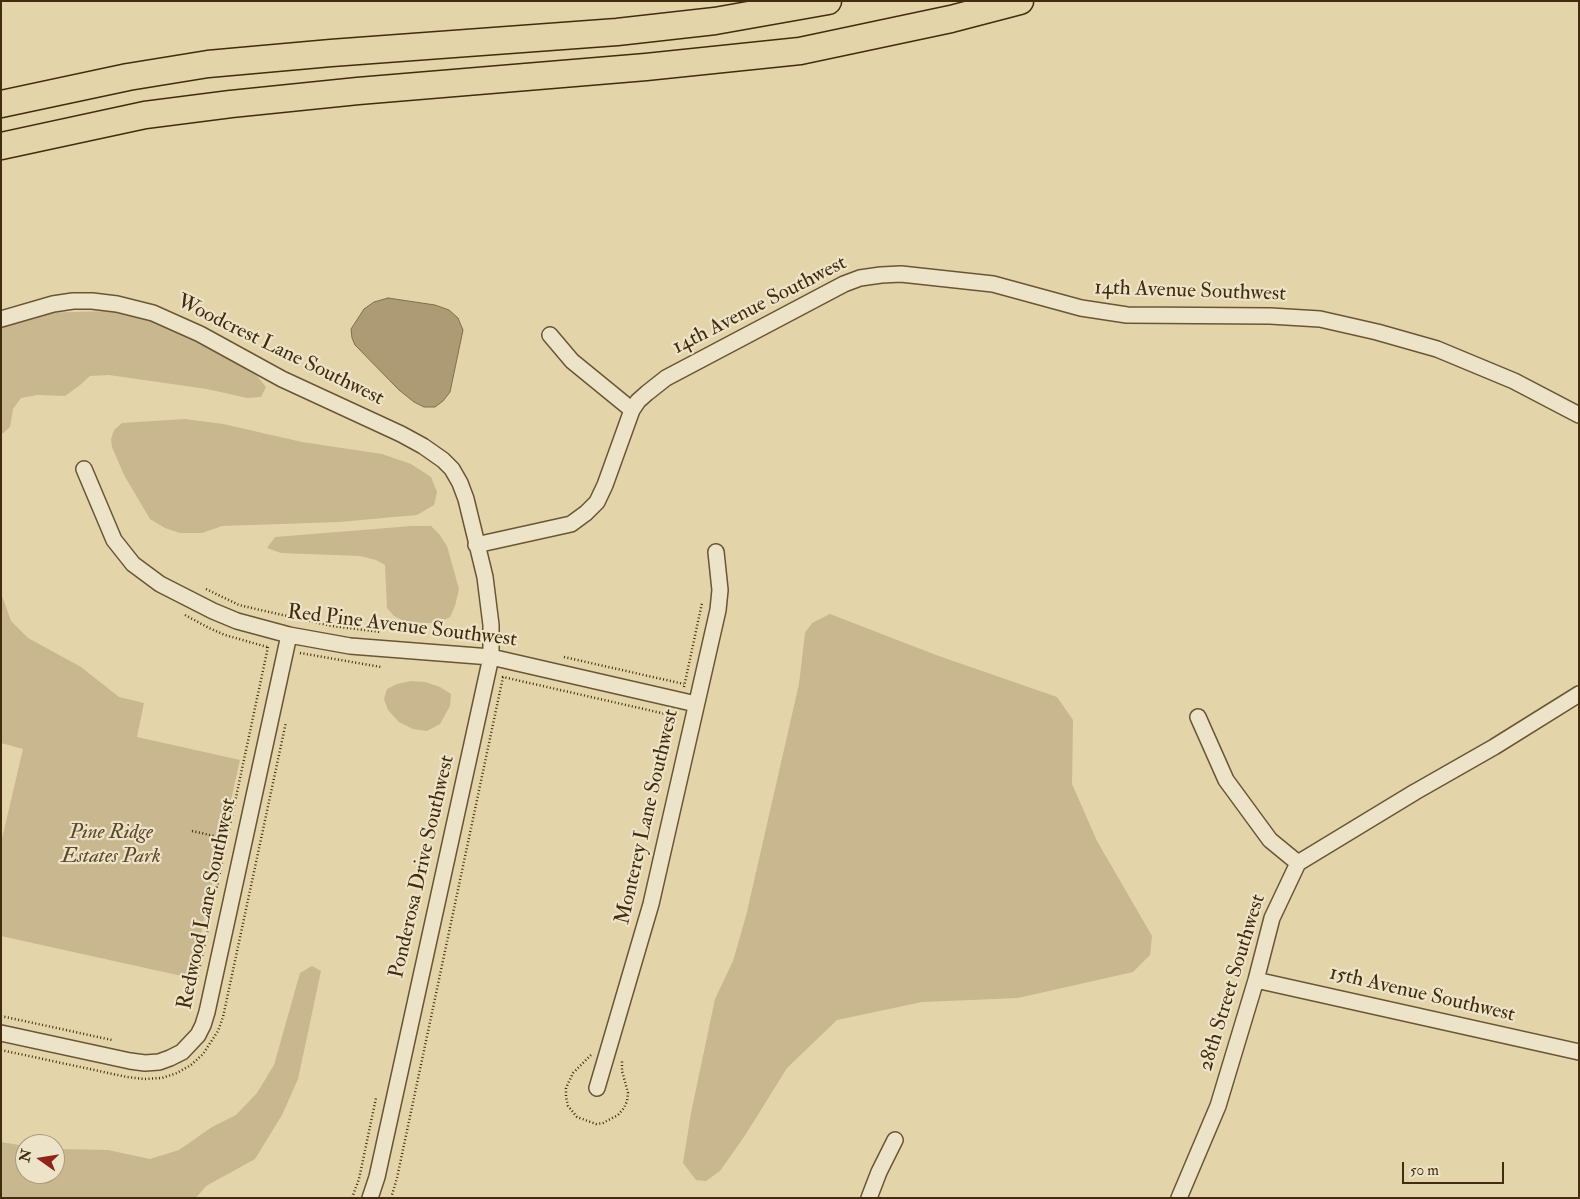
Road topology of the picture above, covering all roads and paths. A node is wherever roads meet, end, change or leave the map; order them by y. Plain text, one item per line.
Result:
1 (828, 1) edge
2 (1020, 1) edge
3 (1, 104) edge
4 (1, 146) edge
5 (1, 319) edge
6 (550, 334) dead end
7 (632, 410) junction
8 (1579, 415) edge
9 (84, 469) dead end
10 (476, 545) junction
11 (716, 552) dead end
12 (206, 589) dead end
13 (702, 603) dead end
14 (185, 615) dead end
15 (381, 632) dead end
16 (289, 635) junction
17 (301, 653) dead end
18 (491, 657) junction
19 (564, 657) dead end
20 (381, 666) dead end
21 (1579, 694) edge
22 (696, 704) junction
23 (679, 717) dead end
24 (1198, 717) dead end
25 (286, 721) dead end
26 (192, 831) dead end
27 (227, 839) junction
28 (1298, 863) junction
29 (197, 980) dead end
30 (1256, 980) junction
31 (1, 1016) edge
32 (1, 1033) edge
33 (112, 1040) dead end
34 (1, 1050) edge
35 (1579, 1052) edge
36 (592, 1054) dead end
37 (597, 1088) dead end
38 (376, 1098) dead end
39 (590, 1123) dead end
40 (895, 1140) dead end
41 (352, 1198) edge
42 (370, 1198) edge
43 (391, 1198) edge
44 (870, 1198) edge
45 (1179, 1198) edge

1 - 3 highway
2 - 4 highway
5 - 10 street, Woodcrest Lane Southwest
6 - 7 street
7 - 8 street, 14th Avenue Southwest
7 - 10 street, 14th Avenue Southwest
9 - 16 street, Red Pine Avenue Southwest
10 - 18 street, Ponderosa Drive Southwest
11 - 22 street, Monterey Lane Southwest
12 - 15 path
13 - 19 path
14 - 27 path
16 - 18 street, Red Pine Avenue Southwest
16 - 32 street, Redwood Lane Southwest
17 - 20 path
18 - 22 street, Red Pine Avenue Southwest
18 - 42 street, Ponderosa Drive Southwest
21 - 28 street
22 - 37 street, Monterey Lane Southwest
23 - 43 path
24 - 28 street
25 - 34 path
26 - 27 path
27 - 29 path
28 - 30 street, 28th Street Southwest
30 - 35 street, 15th Avenue Southwest
30 - 45 street, 28th Street Southwest
31 - 33 path
36 - 39 path
38 - 41 path
40 - 44 street

